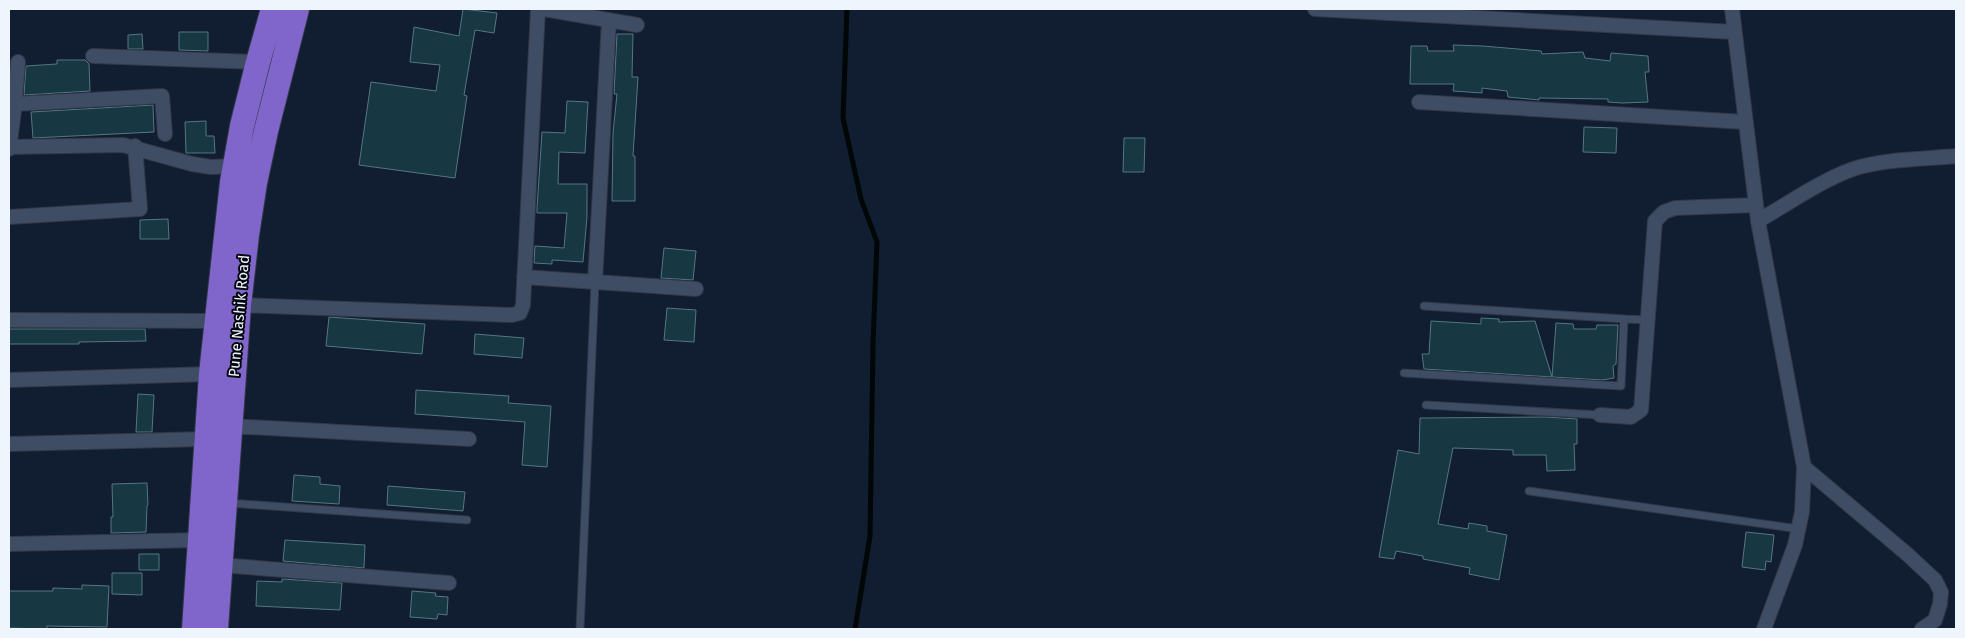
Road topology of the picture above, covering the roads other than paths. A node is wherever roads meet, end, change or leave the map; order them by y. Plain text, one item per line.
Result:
1 (273, 9) edge
2 (297, 9) edge
3 (538, 9) edge
4 (544, 9) edge
5 (1315, 9) edge
6 (1732, 9) edge
7 (1436, 12) edge
8 (608, 20) junction
9 (637, 25) dead end
10 (1734, 32) junction
11 (93, 56) dead end
12 (18, 62) dead end
13 (258, 62) junction
14 (1419, 102) dead end
15 (13, 109) edge
16 (1745, 122) junction
17 (165, 134) dead end
18 (135, 146) junction
19 (9, 148) edge
20 (1956, 156) edge
21 (234, 166) junction
22 (1756, 205) junction
23 (9, 217) edge
24 (1758, 220) junction
25 (524, 277) junction
26 (595, 282) junction
27 (696, 289) dead end
28 (238, 305) junction
29 (1424, 306) dead end
30 (1625, 319) junction
31 (9, 320) edge
32 (1647, 320) junction
33 (216, 321) junction
34 (1404, 373) dead end
35 (211, 374) junction
36 (9, 380) edge
37 (1426, 406) dead end
38 (1600, 415) joint
39 (229, 426) junction
40 (206, 439) junction
41 (469, 439) dead end
42 (9, 444) edge
43 (1804, 467) junction
44 (1529, 491) dead end
45 (224, 503) junction
46 (467, 520) dead end
47 (1798, 529) junction
48 (199, 540) junction
49 (9, 544) edge
50 (220, 565) junction
51 (449, 583) dead end
52 (194, 629) edge
53 (216, 629) edge
54 (580, 629) edge
55 (1764, 629) edge
56 (1922, 629) edge

1 - 13 highway, Pune Nashik Road
2 - 28 highway, Pune Nashik Road
3 - 25 street
4 - 8 street
5 - 7 street
6 - 10 street
7 - 10 street
8 - 9 street
8 - 26 street
10 - 16 street
11 - 13 street
12 - 15 street
13 - 21 highway, Pune Nashik Road
14 - 16 street
15 - 17 street
15 - 19 street
16 - 22 street
18 - 19 street
18 - 21 street
18 - 23 street
20 - 24 street
21 - 33 highway, Pune Nashik Road
22 - 24 street
22 - 32 street
24 - 43 street
25 - 26 street
25 - 28 street
26 - 27 street
26 - 54 lane
28 - 39 highway, Pune Nashik Road
29 - 30 lane
30 - 32 lane
30 - 34 lane
31 - 33 street
32 - 38 street
33 - 35 highway, Pune Nashik Road
35 - 36 street
35 - 40 highway, Pune Nashik Road
37 - 38 lane
39 - 41 street
39 - 45 highway, Pune Nashik Road
40 - 42 street
40 - 48 highway, Pune Nashik Road
43 - 47 street
43 - 56 street
44 - 47 lane
45 - 46 lane
45 - 50 highway, Pune Nashik Road
47 - 55 street
48 - 49 street
48 - 52 highway, Pune Nashik Road
50 - 51 street
50 - 53 highway, Pune Nashik Road

